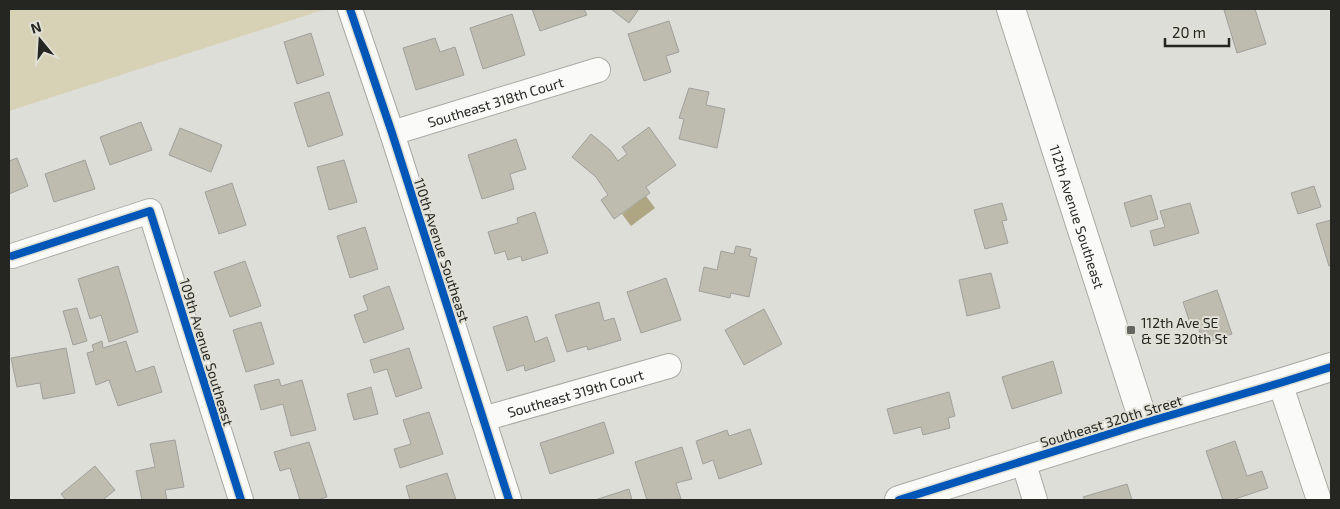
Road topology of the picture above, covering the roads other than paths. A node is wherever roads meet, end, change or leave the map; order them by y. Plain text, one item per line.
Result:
1 (350, 9) edge
2 (1011, 9) edge
3 (598, 70) dead end
4 (392, 133) junction
5 (12, 256) dead end
6 (669, 366) dead end
7 (1331, 367) edge
8 (1280, 384) junction
9 (483, 419) junction
10 (1144, 423) junction
11 (1023, 461) junction
12 (241, 500) edge
13 (509, 500) edge
14 (900, 500) edge
15 (1035, 500) edge
16 (1319, 500) edge

1 - 4 street, 110th Avenue Southeast
2 - 10 street, 112th Avenue Southeast
3 - 4 street, Southeast 318th Court
4 - 9 street, 110th Avenue Southeast
5 - 12 street, 109th Avenue Southeast
6 - 9 street, Southeast 319th Court
7 - 8 street, Southeast 320th Street
8 - 10 street, Southeast 320th Street
8 - 16 street
9 - 13 street, 110th Avenue Southeast
10 - 11 street, Southeast 320th Street
11 - 14 street, Southeast 320th Street
11 - 15 street

